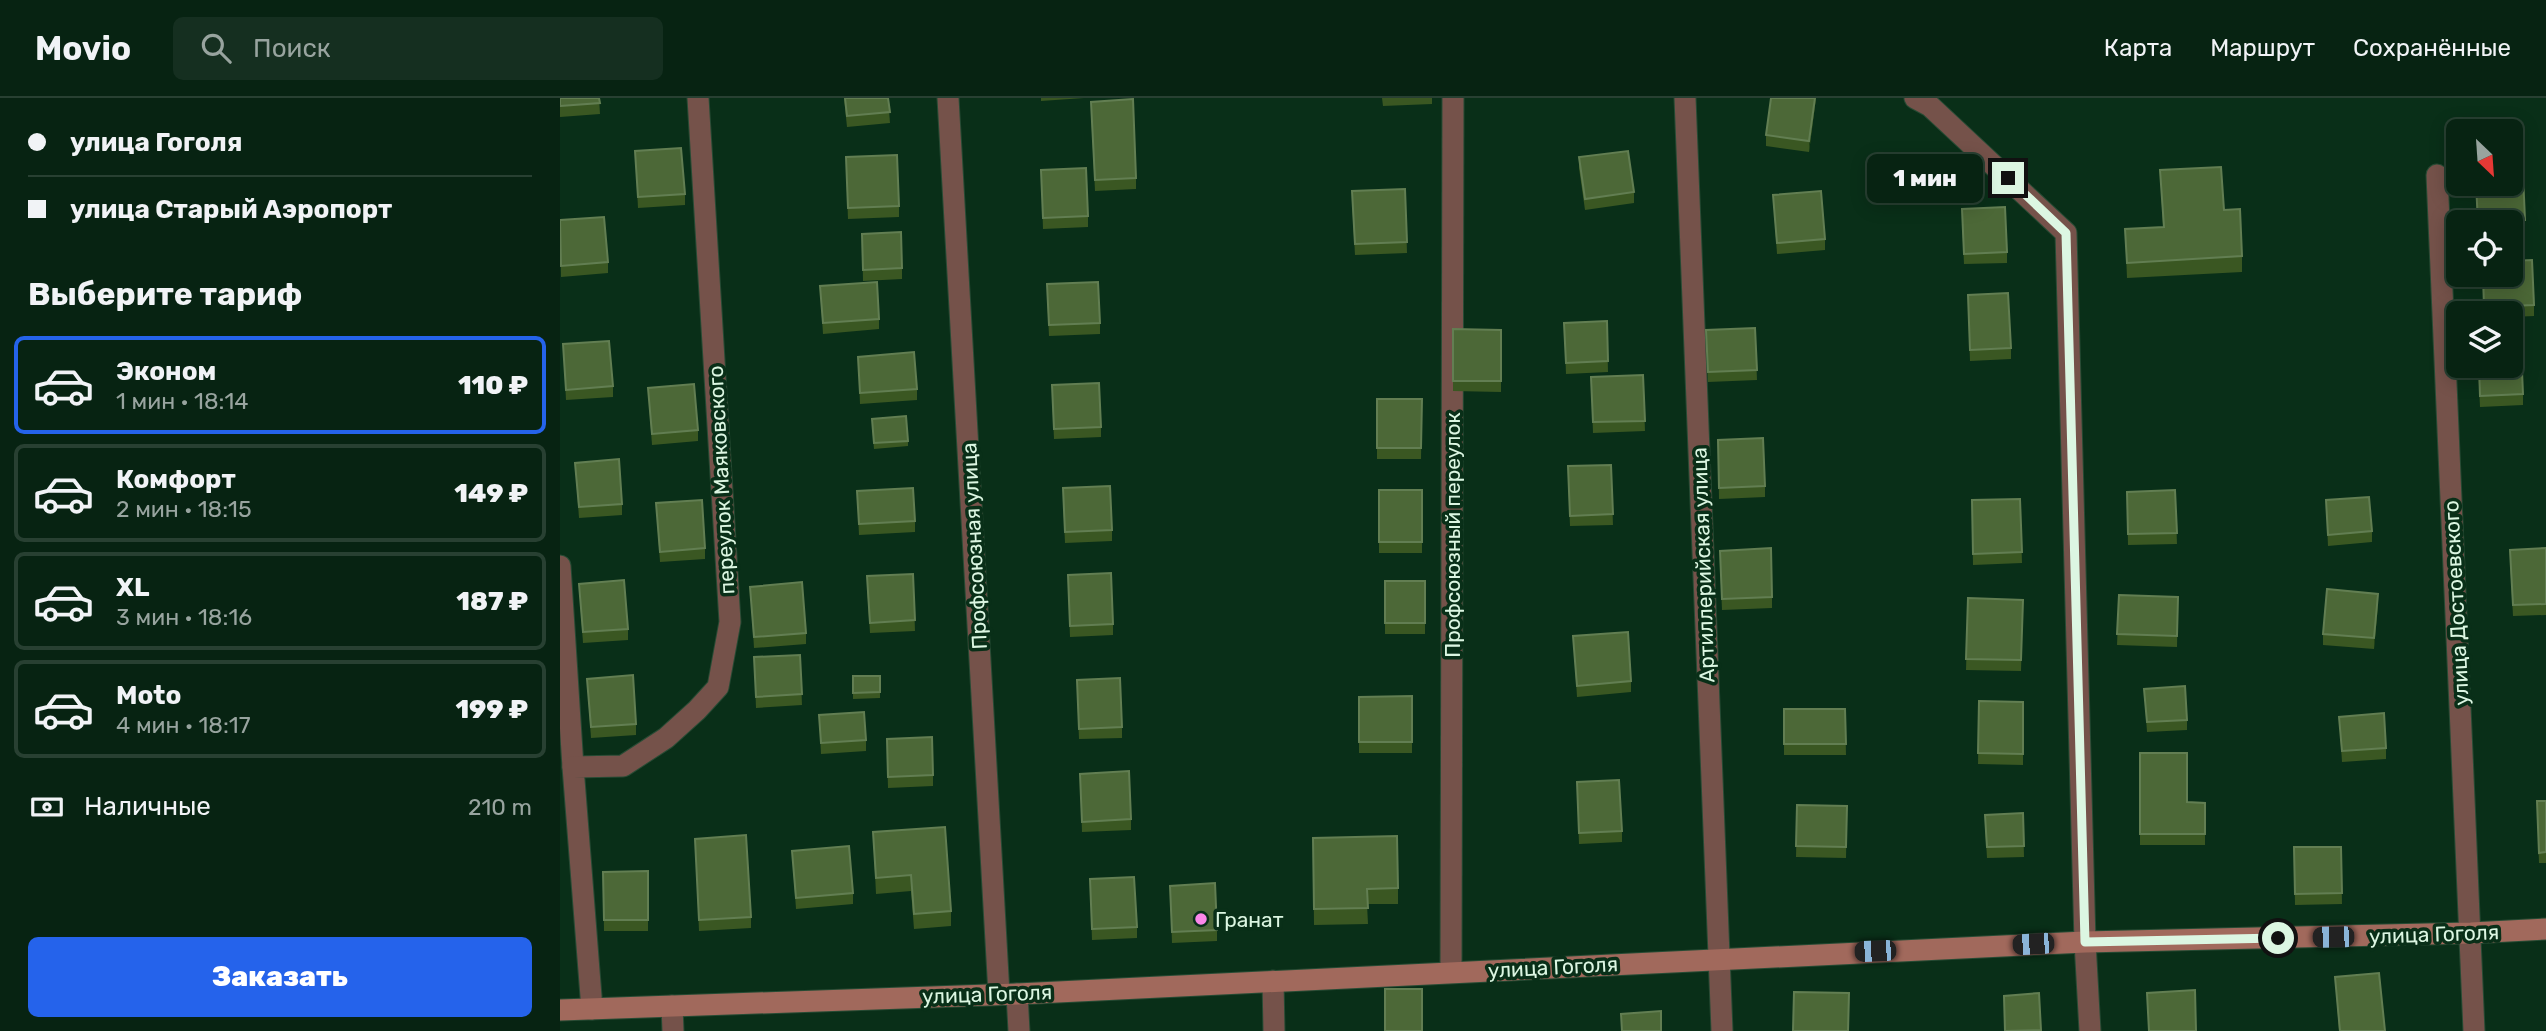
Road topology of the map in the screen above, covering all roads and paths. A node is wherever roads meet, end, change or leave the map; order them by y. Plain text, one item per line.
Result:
1 (698, 98) edge
2 (948, 98) edge
3 (1453, 98) edge
4 (1685, 98) edge
5 (1915, 98) edge
6 (2437, 175) dead end
7 (560, 566) edge
8 (573, 767) junction
9 (2546, 929) edge
10 (2471, 933) junction
11 (2085, 942) junction
12 (1718, 958) junction
13 (1451, 972) junction
14 (1273, 981) junction
15 (1008, 994) junction
16 (671, 1006) junction
17 (592, 1009) junction
18 (560, 1010) edge
19 (673, 1031) edge
20 (1019, 1031) edge
21 (1274, 1031) edge
22 (1722, 1031) edge
23 (2090, 1031) edge
24 (2474, 1031) edge

1 - 8 street, переулок Маяковского
2 - 15 street, Профсоюзная улица
3 - 13 street, Профсоюзный переулок
4 - 12 street, Артиллерийская улица
5 - 11 street
6 - 10 street, улица Достоевского
7 - 8 street
8 - 17 street
9 - 10 main road, улица Гоголя
10 - 11 main road, улица Гоголя
10 - 24 street, улица Достоевского
11 - 12 main road, улица Гоголя
11 - 23 street
12 - 13 main road, улица Гоголя
12 - 22 street, Артиллерийская улица
13 - 14 main road, улица Гоголя
14 - 15 main road, улица Гоголя
14 - 21 street
15 - 16 main road, улица Гоголя
15 - 20 street, Профсоюзная улица
16 - 17 main road, улица Гоголя
16 - 19 street
17 - 18 main road, улица Гоголя

